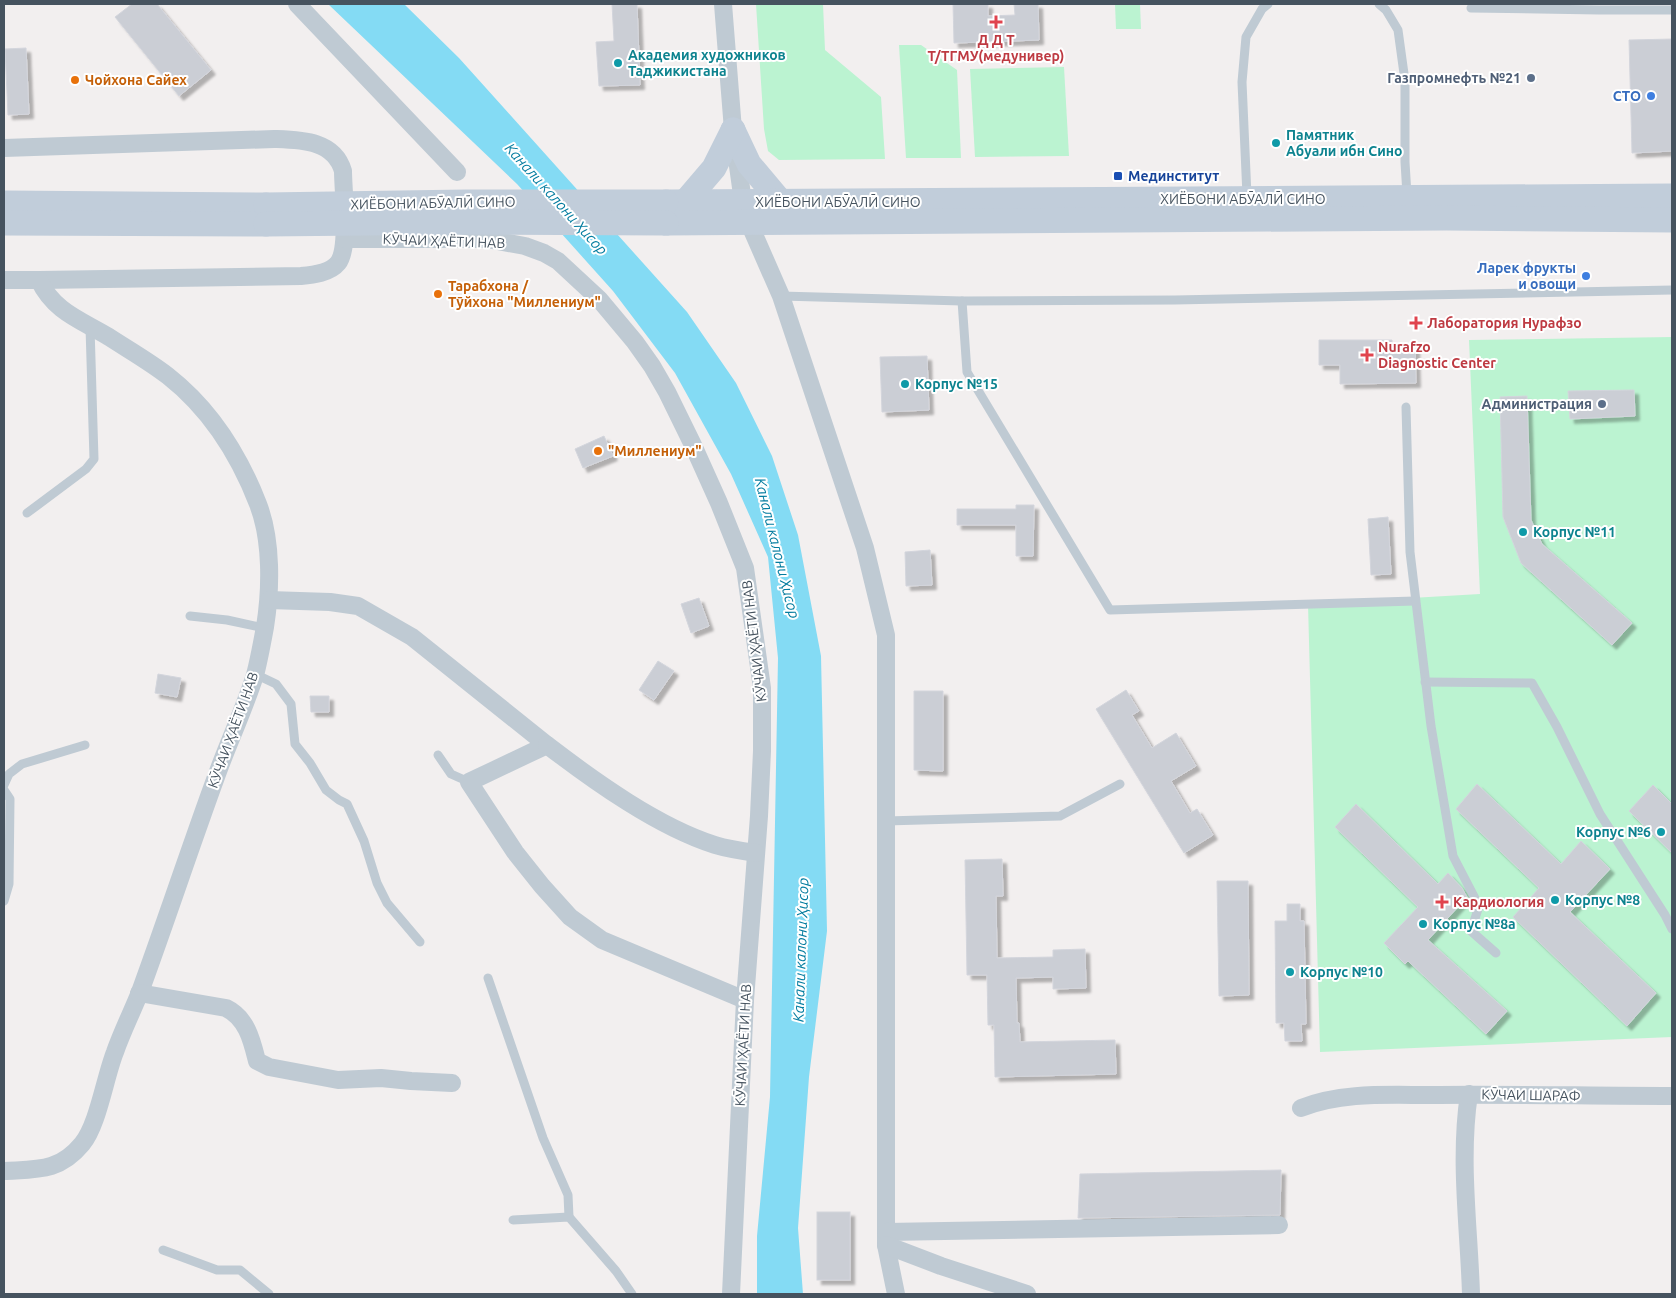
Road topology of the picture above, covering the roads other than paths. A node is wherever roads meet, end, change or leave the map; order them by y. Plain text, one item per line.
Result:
1 (297, 4) edge
2 (723, 4) edge
3 (1268, 4) edge
4 (1379, 4) edge
5 (1599, 7) edge
6 (1471, 8) dead end
7 (1672, 10) edge
8 (733, 130) junction
9 (4, 148) edge
10 (457, 172) dead end
11 (1672, 196) edge
12 (1407, 198) junction
13 (1248, 199) junction
14 (781, 202) junction
15 (4, 203) edge
16 (672, 209) junction
17 (746, 213) junction
18 (266, 214) junction
19 (1672, 220) edge
20 (4, 223) edge
21 (344, 239) junction
22 (4, 280) edge
23 (39, 280) junction
24 (1672, 290) edge
25 (781, 296) junction
26 (962, 301) junction
27 (90, 326) junction
28 (1406, 407) dead end
29 (26, 513) dead end
30 (269, 600) junction
31 (1416, 600) junction
32 (190, 616) dead end
33 (264, 628) junction
34 (255, 674) junction
35 (1425, 682) junction
36 (85, 745) dead end
37 (546, 745) junction
38 (438, 755) dead end
39 (469, 782) junction
40 (1120, 784) dead end
41 (4, 785) edge
42 (4, 790) edge
43 (886, 821) junction
44 (756, 853) junction
45 (4, 901) edge
46 (1672, 929) edge
47 (420, 942) dead end
48 (1496, 953) dead end
49 (488, 978) dead end
50 (139, 993) junction
51 (745, 1000) junction
52 (452, 1083) dead end
53 (1469, 1094) junction
54 (1672, 1096) edge
55 (1301, 1108) dead end
56 (4, 1171) edge
57 (568, 1217) junction
58 (513, 1220) dead end
59 (1279, 1225) dead end
60 (886, 1238) junction
61 (163, 1250) dead end
62 (269, 1294) edge
63 (632, 1294) edge
64 (731, 1294) edge
65 (896, 1294) edge
66 (1027, 1294) edge
67 (1471, 1294) edge

1 - 10 street
2 - 8 street
3 - 13 lane
4 - 12 lane
5 - 6 lane
5 - 7 lane
8 - 14 main road
8 - 16 main road
8 - 17 street
9 - 21 street
11 - 12 main road, ХИЁБОНИ АБӮАЛӢ СИНО
12 - 13 main road, ХИЁБОНИ АБӮАЛӢ СИНО
13 - 14 main road, ХИЁБОНИ АБӮАЛӢ СИНО
14 - 17 main road, ХИЁБОНИ АБӮАЛӢ СИНО
15 - 18 main road, ХИЁБОНИ АБӮАЛӢ СИНО
16 - 17 main road, ХИЁБОНИ АБӮАЛӢ СИНО
16 - 18 main road, ХИЁБОНИ АБӮАЛӢ СИНО, bridge
17 - 19 main road, ХИЁБОНИ АБӮАЛӢ СИНО
17 - 25 street
18 - 20 main road, ХИЁБОНИ АБӮАЛӢ СИНО
21 - 23 street
21 - 44 street, КӮЧАИ ҲАЁТИ НАВ
22 - 23 street
23 - 27 street, КӮЧАИ ҲАЁТИ НАВ
24 - 26 lane
25 - 26 lane
25 - 43 street
26 - 31 lane
27 - 29 lane
27 - 30 street, КӮЧАИ ҲАЁТИ НАВ
28 - 31 lane
30 - 33 street, КӮЧАИ ҲАЁТИ НАВ
30 - 37 street
31 - 35 lane
32 - 33 lane
33 - 34 street, КӮЧАИ ҲАЁТИ НАВ
34 - 47 lane
34 - 50 street, КӮЧАИ ҲАЁТИ НАВ
35 - 46 lane
35 - 48 lane
36 - 41 lane
37 - 39 street
37 - 44 street
38 - 39 lane
39 - 51 street
40 - 43 lane
42 - 45 lane
43 - 60 street
44 - 51 street, КӮЧАИ ҲАЁТИ НАВ
49 - 57 lane
50 - 52 street
50 - 56 street, КӮЧАИ ҲАЁТИ НАВ
51 - 64 street, КӮЧАИ ҲАЁТИ НАВ
53 - 54 street, КӮЧАИ ШАРАФ
53 - 55 street
53 - 67 street, КӮЧАИ ШАРАФ
57 - 58 lane
57 - 63 lane
59 - 60 street
60 - 65 street
60 - 66 street
61 - 62 lane

